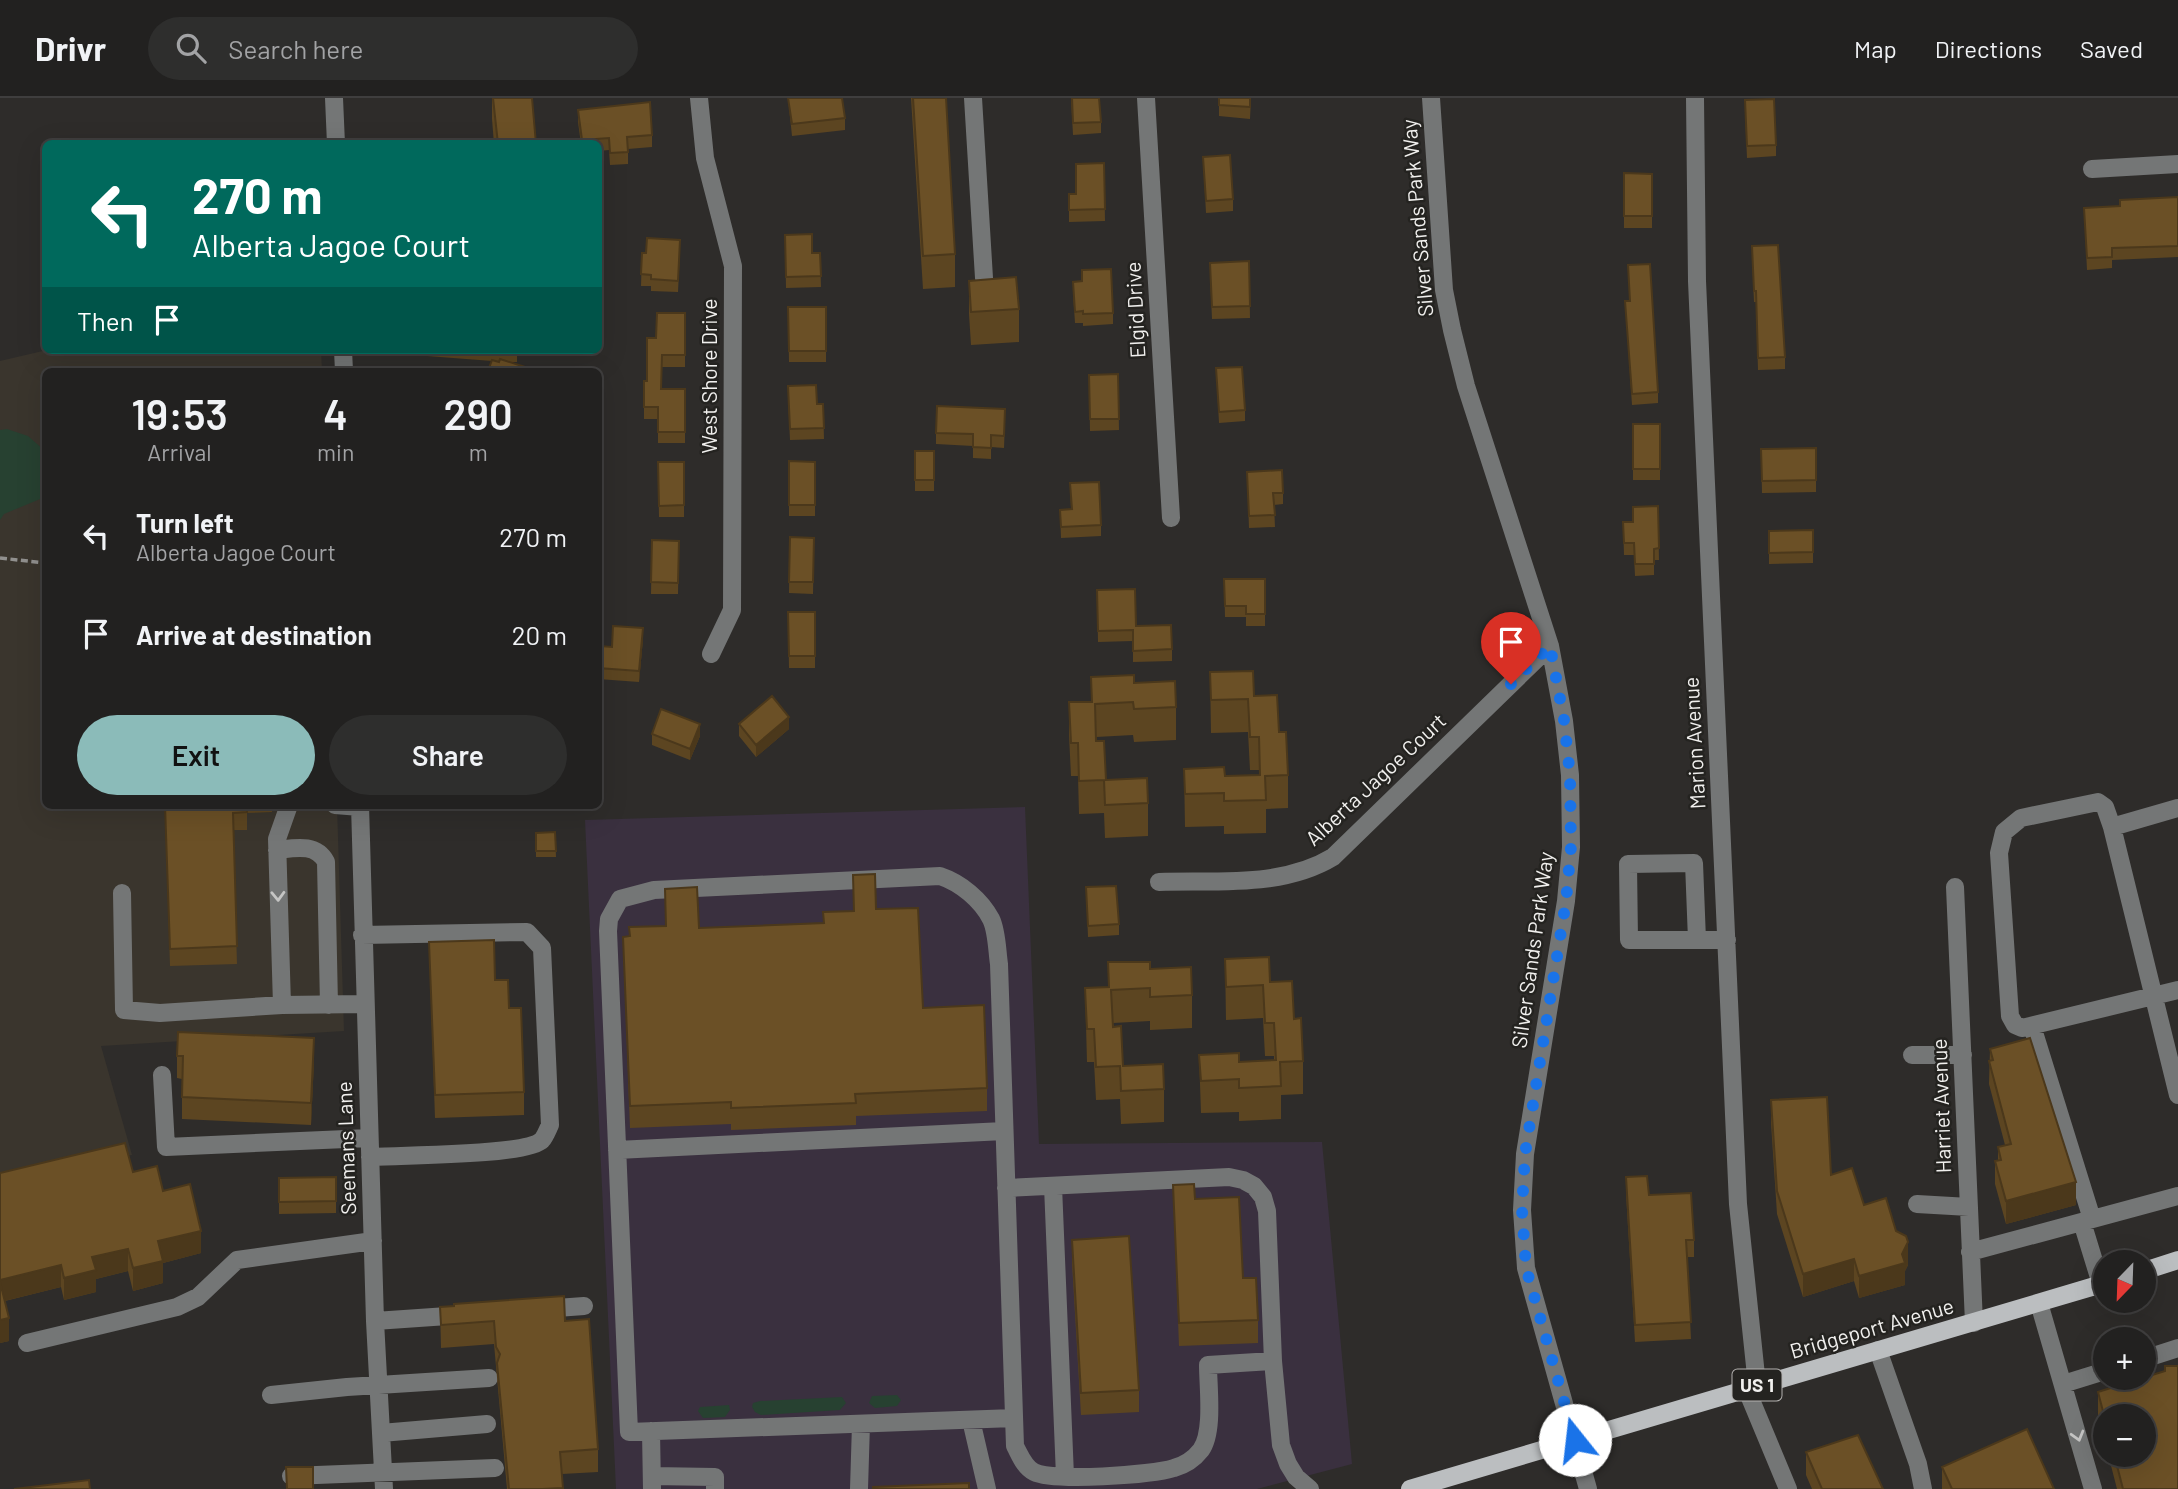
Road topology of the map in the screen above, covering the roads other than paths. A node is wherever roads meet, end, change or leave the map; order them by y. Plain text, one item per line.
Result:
1 (334, 98) edge
2 (699, 98) edge
3 (973, 98) edge
4 (1146, 98) edge
5 (1431, 98) edge
6 (1695, 98) edge
7 (336, 140) edge
8 (2178, 164) edge
9 (2092, 169) dead end
10 (984, 278) edge
11 (1171, 519) dead end
12 (1550, 646) junction
13 (711, 654) dead end
14 (2178, 808) edge
15 (288, 809) edge
16 (360, 809) edge
17 (2112, 827) junction
18 (277, 850) junction
19 (1159, 882) dead end
20 (1955, 887) dead end
21 (122, 893) dead end
22 (362, 935) junction
23 (1697, 940) junction
24 (1727, 940) junction
25 (2178, 990) edge
26 (2154, 995) junction
27 (364, 1004) junction
28 (282, 1005) junction
29 (329, 1005) junction
30 (2032, 1026) junction
31 (1912, 1055) dead end
32 (1963, 1055) junction
33 (162, 1076) dead end
34 (2178, 1095) edge
35 (1004, 1131) junction
36 (369, 1138) junction
37 (617, 1150) junction
38 (370, 1157) junction
39 (1054, 1186) junction
40 (1006, 1188) junction
41 (2178, 1196) edge
42 (1917, 1204) dead end
43 (1969, 1207) junction
44 (2087, 1220) junction
45 (373, 1241) junction
46 (2095, 1250) edge
47 (1970, 1252) junction
48 (2178, 1260) edge
49 (2156, 1267) edge
50 (2093, 1286) edge
51 (2039, 1303) junction
52 (584, 1306) dead end
53 (531, 1310) edge
54 (477, 1314) edge
55 (375, 1321) junction
56 (1974, 1323) junction
57 (27, 1343) dead end
58 (2178, 1348) edge
59 (1878, 1350) junction
60 (2156, 1355) edge
61 (1273, 1361) junction
62 (2093, 1375) edge
63 (489, 1378) dead end
64 (2063, 1384) junction
65 (378, 1386) junction
66 (1751, 1387) junction
67 (271, 1395) dead end
68 (1014, 1418) junction
69 (971, 1420) junction
70 (487, 1424) dead end
71 (861, 1424) junction
72 (651, 1431) junction
73 (381, 1433) junction
74 (1575, 1440) junction
75 (495, 1468) dead end
76 (291, 1476) edge
77 (1065, 1476) junction
78 (384, 1481) edge
79 (652, 1483) edge
80 (1419, 1488) edge
81 (715, 1489) edge
82 (859, 1489) edge
83 (987, 1489) edge
84 (1310, 1489) edge
85 (1588, 1489) edge
86 (1788, 1489) edge
87 (1923, 1489) edge
88 (2093, 1489) edge

1 - 7 street
2 - 13 street, West Shore Drive
3 - 10 street
4 - 11 street, Elgid Drive
5 - 12 street, Silver Sands Park Way
6 - 24 street, Marion Avenue
8 - 9 street
12 - 19 street, Alberta Jagoe Court
12 - 74 street, Silver Sands Park Way
14 - 17 street
15 - 18 street
16 - 22 street, Seemans Lane
17 - 26 street
17 - 30 street
18 -> 28 street
18 - 29 street
20 - 32 street, Harriet Avenue
21 - 28 street
22 - 27 street, Seemans Lane
22 - 38 street
23 - 23 street
23 - 24 street
24 - 66 street, Marion Avenue
25 - 26 street
26 - 30 street
26 - 34 street
27 - 29 street
27 - 36 street, Seemans Lane
28 - 29 street
30 - 44 street
31 - 32 street
32 - 43 street, Harriet Avenue
33 - 36 street
35 - 37 street
35 - 37 street
35 - 40 street
36 - 38 street, Seemans Lane
37 - 72 street
38 - 45 street, Seemans Lane
39 - 40 street
39 - 61 street
39 - 77 street
40 - 68 street
41 - 44 street
42 - 43 street
43 - 47 street, Harriet Avenue
44 - 46 street
44 - 47 street
45 - 55 street, Seemans Lane
45 - 57 street
47 - 56 street, Harriet Avenue
48 - 49 main road
50 - 51 main road, Bridgeport Avenue / US 1
51 - 56 main road, Bridgeport Avenue / US 1
51 - 64 street
52 - 53 street
54 - 55 street
55 - 65 street, Seemans Lane
56 - 59 main road, Bridgeport Avenue / US 1
58 - 60 street
59 - 66 main road, Bridgeport Avenue / US 1
59 - 87 street
61 - 77 street
61 - 84 street
62 - 64 street
63 - 65 street
64 -> 88 street
65 - 67 street
65 - 73 street, Seemans Lane
66 - 74 main road, Bridgeport Avenue / US 1
66 - 86 street, Marion Avenue
68 - 69 street
68 - 77 street
69 - 71 street
69 - 83 street
70 - 73 street
71 - 72 street
71 - 82 street
72 - 79 street
73 - 78 street, Seemans Lane
74 - 80 main road, Bridgeport Avenue / US 1
74 - 85 street, Silver Sands Park Way
75 - 78 street
76 - 78 street
79 - 81 street

